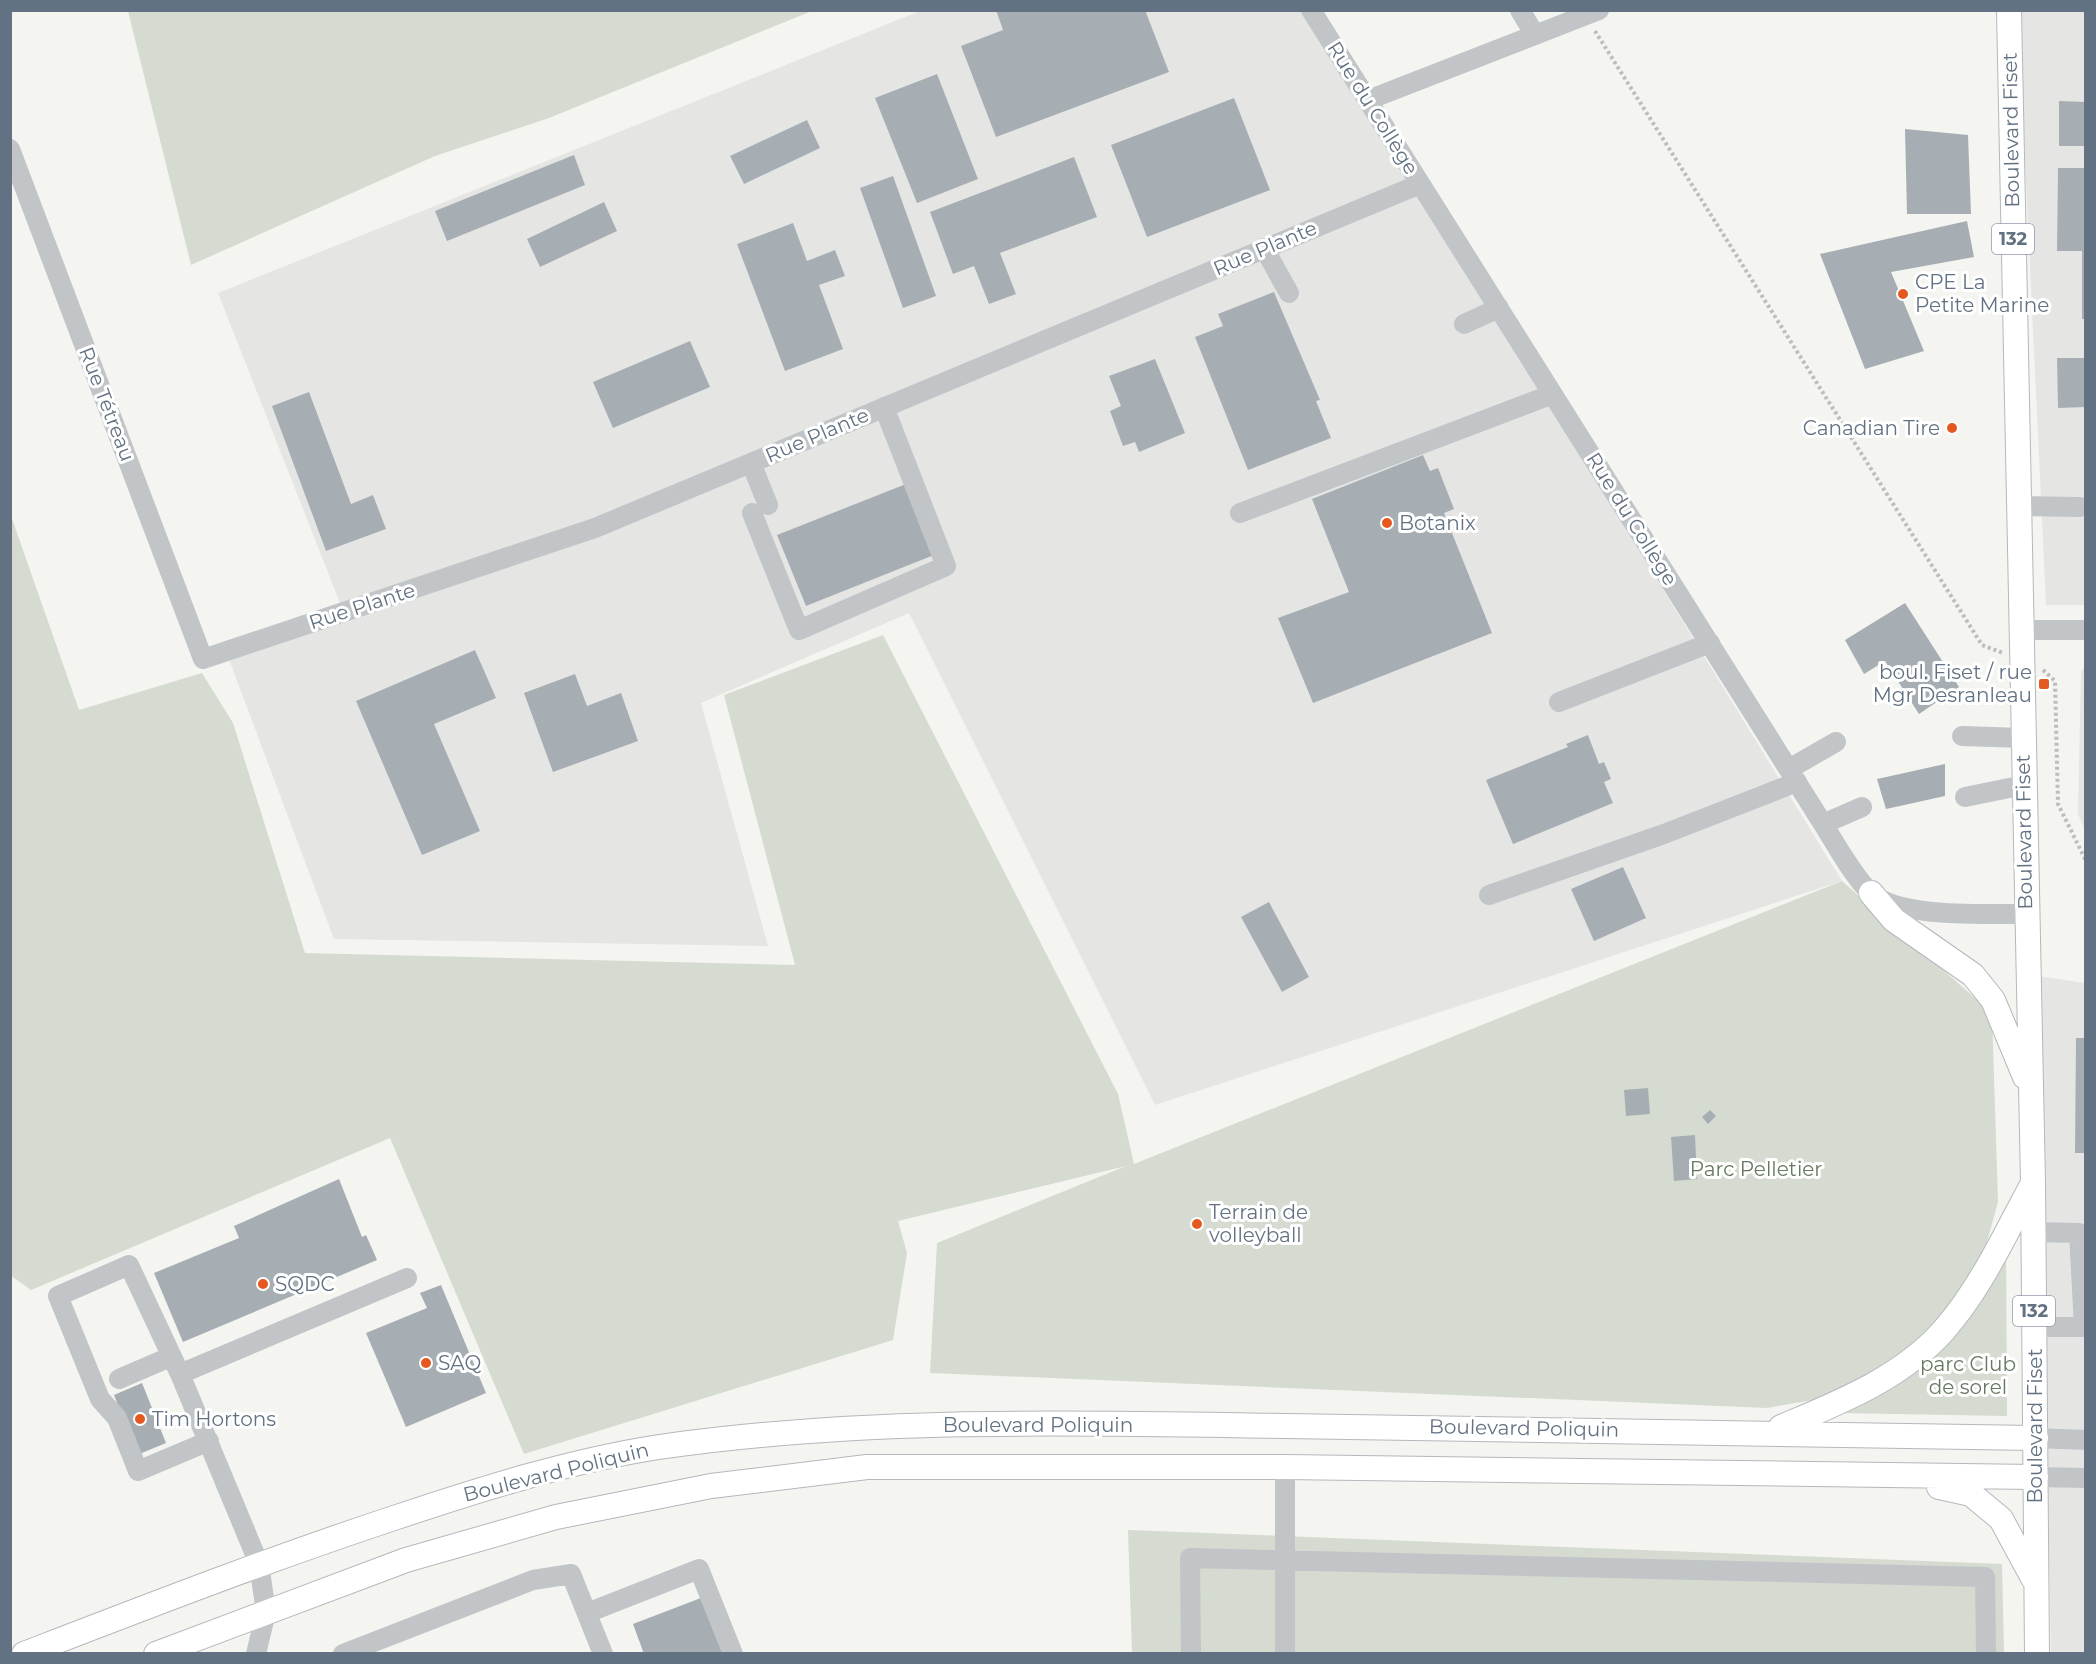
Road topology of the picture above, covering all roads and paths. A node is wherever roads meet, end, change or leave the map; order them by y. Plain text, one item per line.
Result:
1 (1311, 10) edge
2 (1520, 10) edge
3 (2009, 10) edge
4 (1592, 13) edge
5 (1535, 35) junction
6 (1368, 100) junction
7 (10, 149) edge
8 (1420, 184) junction
9 (1264, 248) junction
10 (1289, 293) dead end
11 (1499, 308) junction
12 (1464, 324) dead end
13 (1553, 394) junction
14 (884, 407) junction
15 (751, 463) junction
16 (2018, 506) junction
17 (2080, 507) dead end
18 (1240, 513) dead end
19 (2023, 630) junction
20 (2085, 630) edge
21 (1710, 643) junction
22 (203, 659) joint
23 (2022, 660) junction
24 (1559, 702) dead end
25 (1962, 736) dead end
26 (2023, 738) junction
27 (1836, 742) dead end
28 (1793, 776) junction
29 (2024, 785) junction
30 (1965, 797) dead end
31 (1862, 807) dead end
32 (1823, 824) junction
33 (2085, 861) edge
34 (1871, 893) junction
35 (1489, 895) dead end
36 (2025, 914) junction
37 (2030, 1090) junction
38 (2033, 1183) junction
39 (2033, 1232) junction
40 (2082, 1232) edge
41 (407, 1278) dead end
42 (2034, 1327) junction
43 (2084, 1327) edge
44 (175, 1365) junction
45 (119, 1379) dead end
46 (1771, 1431) junction
47 (2036, 1438) junction
48 (2085, 1440) edge
49 (209, 1441) junction
50 (1285, 1467) junction
51 (1878, 1475) junction
52 (2036, 1477) junction
53 (2085, 1478) edge
54 (1285, 1561) junction
55 (259, 1564) junction
56 (2034, 1580) junction
57 (266, 1612) junction
58 (587, 1613) junction
59 (24, 1653) edge
60 (156, 1653) edge
61 (256, 1653) edge
62 (343, 1653) edge
63 (603, 1653) edge
64 (733, 1653) edge
65 (1191, 1653) edge
66 (1285, 1653) edge
67 (1986, 1653) edge
68 (2037, 1653) edge

1 - 6 street, Rue du Collège
2 - 5 street
3 - 16 main road, Boulevard Fiset / 132
4 - 5 street
4 - 23 path
5 - 6 street
6 - 8 street, Rue du Collège
7 - 22 street, Rue Tétreau
8 - 9 street, Rue Plante
8 - 11 street, Rue du Collège
9 - 10 street
9 - 14 street, Rue Plante
11 - 12 street
11 - 13 street, Rue du Collège
13 - 18 street
13 - 21 street, Rue du Collège
14 - 15 street, Rue Plante
14 - 15 street
15 - 22 street, Rue Plante
16 - 17 street
16 - 19 main road, Boulevard Fiset / 132
19 - 20 street
19 - 23 main road, Boulevard Fiset / 132
21 - 24 street
21 - 28 street, Rue du Collège
23 - 26 main road, Boulevard Fiset / 132
23 - 33 path
25 - 26 street
26 - 29 main road, Boulevard Fiset / 132
27 - 28 street
28 - 32 street, Rue du Collège
28 - 35 street
29 - 30 street
29 - 36 main road, Boulevard Fiset / 132
31 - 32 street
32 - 34 street, Rue du Collège
34 - 36 street
34 - 37 main road
36 - 37 main road, Boulevard Fiset / 132
37 - 38 main road, Boulevard Fiset / 132
38 - 39 main road, Boulevard Fiset / 132
38 - 46 main road
39 - 40 street
39 - 42 main road, Boulevard Fiset / 132
40 - 43 street
41 - 44 street
42 - 43 street
42 - 47 main road, Boulevard Fiset / 132
44 - 45 street
44 - 49 street
44 - 49 street
46 - 47 main road, Boulevard Poliquin
46 - 55 main road, Boulevard Poliquin
47 - 48 street, Boulevard Poliquin
47 - 52 main road, Boulevard Fiset / 132
49 - 55 street
50 - 51 main road
50 - 54 street
50 - 57 main road
51 - 52 main road
51 - 56 main road
52 - 53 street
52 - 56 main road, Boulevard Fiset / 132
54 - 65 street
54 - 66 street
54 - 67 street
55 - 57 street
55 - 59 main road, Boulevard Poliquin
56 - 68 main road, Boulevard Fiset / 132
57 - 60 main road
57 - 61 street
58 - 62 street
58 - 63 street
58 - 64 street

